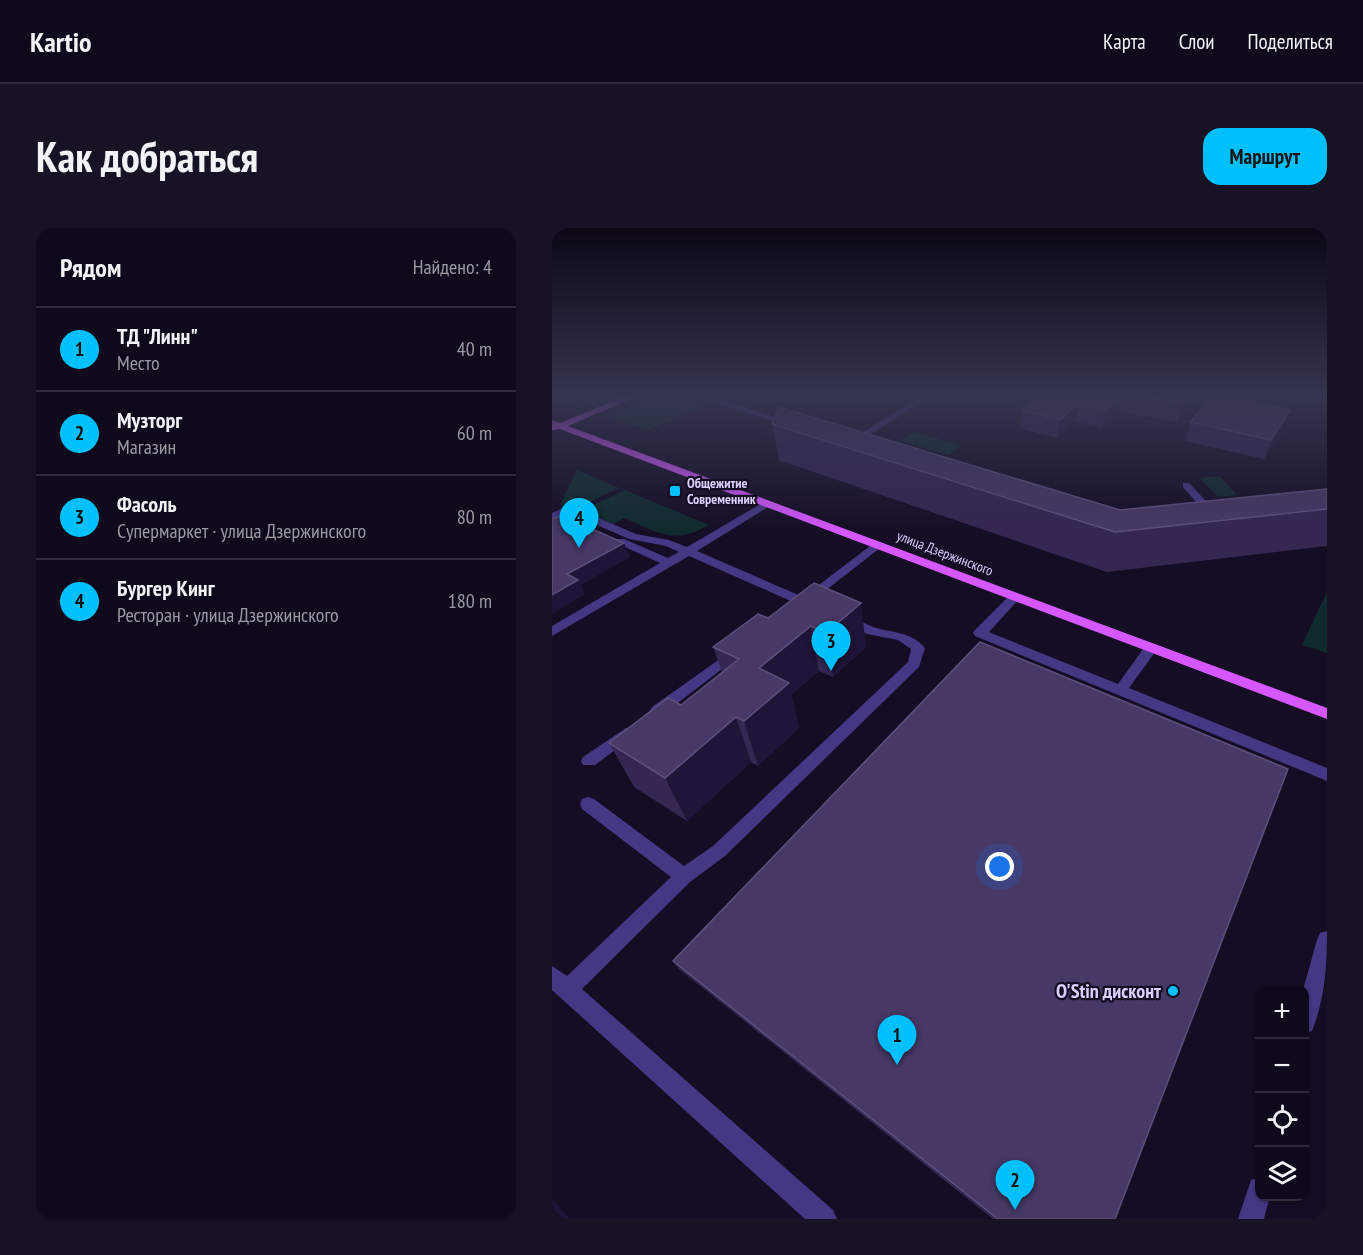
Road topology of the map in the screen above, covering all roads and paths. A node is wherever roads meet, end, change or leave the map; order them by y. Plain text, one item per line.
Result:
1 (597, 441) edge
2 (845, 441) edge
3 (853, 441) edge
4 (850, 443) junction
5 (862, 446) edge
6 (1186, 485) dead end
7 (768, 504) junction
8 (556, 515) edge
9 (1215, 517) edge
10 (878, 545) junction
11 (689, 551) junction
12 (669, 563) junction
13 (1015, 597) junction
14 (798, 605) junction
15 (552, 632) edge
16 (747, 643) edge
17 (1151, 648) junction
18 (1120, 691) junction
19 (1327, 714) edge
20 (589, 761) dead end
21 (1326, 770) edge
22 (588, 804) dead end
23 (684, 876) junction
24 (1327, 940) edge
25 (560, 983) edge
26 (1309, 1008) edge
27 (1256, 1201) edge
28 (824, 1219) edge
29 (1251, 1219) edge

1 - 7 main road, улица Дзержинского
2 - 4 street
3 - 4 street
4 - 5 street
6 - 9 street
7 - 10 main road, улица Дзержинского
7 - 11 street
8 - 11 street
8 - 12 street
10 - 13 main road, улица Дзержинского
10 - 14 street
11 - 12 street
11 - 14 street
12 - 15 street
13 - 17 main road, улица Дзержинского
13 - 18 street
14 - 23 street
16 - 20 street
17 - 18 street
17 - 19 main road, улица Дзержинского
18 - 21 street
22 - 23 street
23 - 25 street
24 - 26 street
25 - 28 street
27 - 29 street

